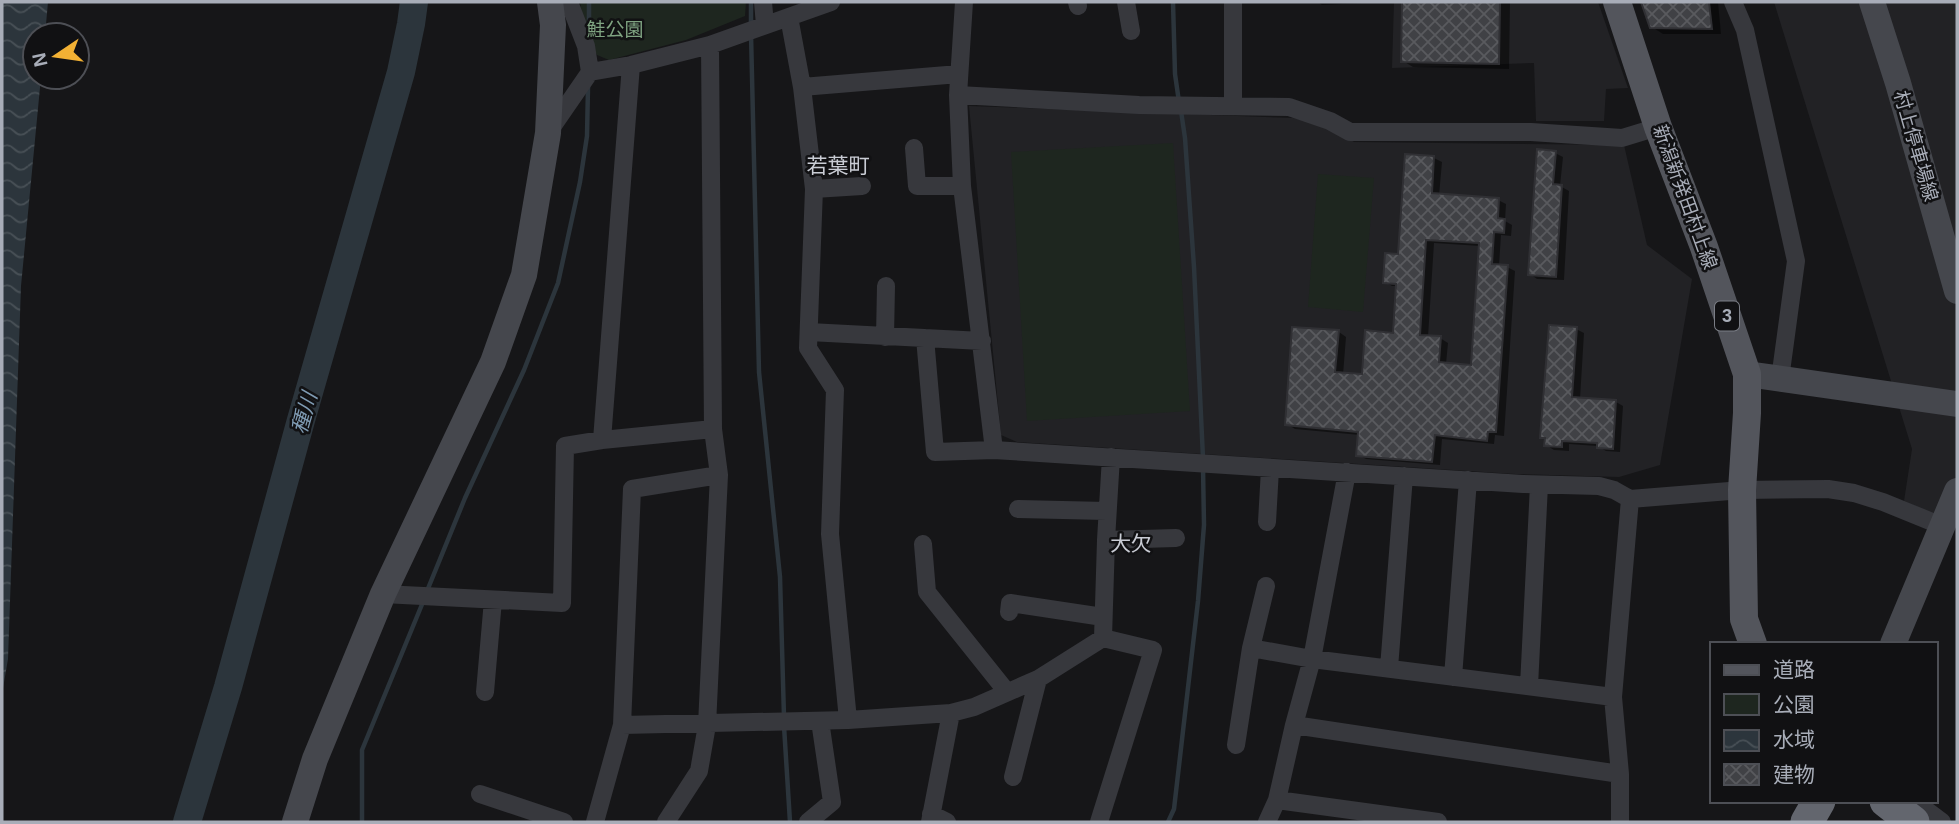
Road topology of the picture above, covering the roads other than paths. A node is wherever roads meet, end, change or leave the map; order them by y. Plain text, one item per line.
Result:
1 (550, 2) edge
2 (569, 2) edge
3 (763, 2) edge
4 (831, 2) edge
5 (964, 2) edge
6 (1126, 2) edge
7 (1233, 2) edge
8 (1617, 2) edge
9 (1733, 2) edge
10 (1872, 2) edge
11 (789, 17) junction
12 (765, 25) junction
13 (1131, 31) dead end
14 (710, 44) junction
15 (631, 65) junction
16 (590, 72) junction
17 (959, 74) junction
18 (802, 87) junction
19 (958, 95) junction
20 (1233, 106) junction
21 (1658, 127) junction
22 (548, 133) junction
23 (914, 148) dead end
24 (862, 186) dead end
25 (962, 186) junction
26 (814, 189) junction
27 (1953, 263) edge
28 (886, 286) dead end
29 (1957, 291) edge
30 (809, 332) junction
31 (885, 337) junction
32 (925, 338) junction
33 (982, 341) junction
34 (1746, 374) junction
35 (1780, 379) junction
36 (1957, 404) edge
37 (713, 429) junction
38 (602, 440) junction
39 (994, 450) junction
40 (1111, 457) junction
41 (1270, 469) junction
42 (1347, 472) junction
43 (719, 475) junction
44 (1404, 476) junction
45 (1468, 480) junction
46 (1539, 485) junction
47 (1742, 490) junction
48 (1957, 491) edge
49 (1629, 499) junction
50 (1018, 509) dead end
51 (1107, 511) junction
52 (1267, 522) dead end
53 (1942, 526) junction
54 (1176, 538) dead end
55 (1106, 540) junction
56 (923, 544) dead end
57 (1266, 586) dead end
58 (383, 594) junction
59 (493, 600) junction
60 (1009, 612) dead end
61 (1103, 617) junction
62 (1103, 638) junction
63 (1752, 642) edge
64 (1894, 642) edge
65 (1251, 648) junction
66 (1312, 659) junction
67 (1389, 668) junction
68 (1453, 677) junction
69 (1038, 679) junction
70 (1529, 686) junction
71 (485, 692) dead end
72 (1007, 692) junction
73 (1613, 697) junction
74 (951, 713) junction
75 (848, 720) junction
76 (820, 721) junction
77 (707, 724) junction
78 (622, 725) junction
79 (1294, 725) junction
80 (1236, 745) dead end
81 (1620, 774) junction
82 (1013, 777) dead end
83 (480, 794) dead end
84 (1277, 800) junction
85 (1818, 803) edge
86 (1878, 803) edge
87 (1889, 803) edge
88 (1912, 803) edge
89 (1311, 814) edge
90 (936, 820) edge
91 (295, 822) edge
92 (564, 822) edge
93 (594, 822) edge
94 (666, 822) edge
95 (808, 822) edge
96 (1099, 822) edge
97 (1267, 822) edge
98 (1438, 822) edge
99 (1620, 822) edge
100 (1807, 822) edge
101 (1892, 822) edge
102 (1913, 822) edge
103 (1942, 822) edge

1 - 22 street
2 - 16 street
3 - 12 street
4 - 11 street
5 - 17 street
6 - 13 street
7 - 20 street
8 - 21 main road, 新潟新発田村上線 / 3
9 - 35 street
10 - 27 street, 村上停車場線
11 - 12 street
11 - 18 street
12 - 14 street
14 - 15 street
14 - 37 street
15 - 16 street
15 - 38 street
16 - 22 street
17 - 18 street
17 - 19 street
18 - 26 street
19 - 20 street
19 - 25 street
20 - 21 street
21 - 34 main road, 新潟新発田村上線 / 3
22 - 58 street
23 - 25 street
24 - 26 street
25 - 33 street
26 - 30 street
27 - 29 street, 村上停車場線
28 - 31 street
30 - 31 street
30 - 75 street
31 - 32 street
32 - 33 street
32 - 39 street
33 - 39 street
34 - 35 street
34 - 47 main road, 新潟新発田村上線 / 3
35 - 36 street
37 - 38 street
37 - 43 street
38 - 59 street
39 - 40 street
40 - 41 street
40 - 51 street
41 - 42 street
41 - 52 street
42 - 44 street
42 - 66 street
43 - 77 street
43 - 78 street
44 - 45 street
44 - 67 street
45 - 46 street
45 - 68 street
46 - 49 street
46 - 70 street
47 - 49 street
47 - 53 street
47 - 63 main road, 新潟新発田村上線 / 3
48 - 53 street
49 - 73 street
50 - 51 street
51 - 55 street
53 - 64 street
54 - 55 street
55 - 61 street
56 - 72 street
57 - 65 street
58 - 59 street
58 - 91 street
59 - 71 street
60 - 61 street
61 - 62 street
62 - 69 street
62 - 96 street
65 - 66 street
65 - 80 street
66 - 67 street
66 - 79 street
67 - 68 street
68 - 70 street
69 - 72 street
69 - 82 street
70 - 73 street
72 - 74 street
73 - 81 street
74 - 75 street
74 - 90 street
75 - 76 street
76 - 77 street
76 - 95 street
77 - 78 street
77 - 94 street
78 - 93 street
79 - 81 street
79 - 84 street
81 - 99 street
83 - 92 street
84 - 89 street
84 - 97 street
85 - 100 highway
86 - 101 street
87 - 102 highway
88 - 103 street
89 - 98 street

